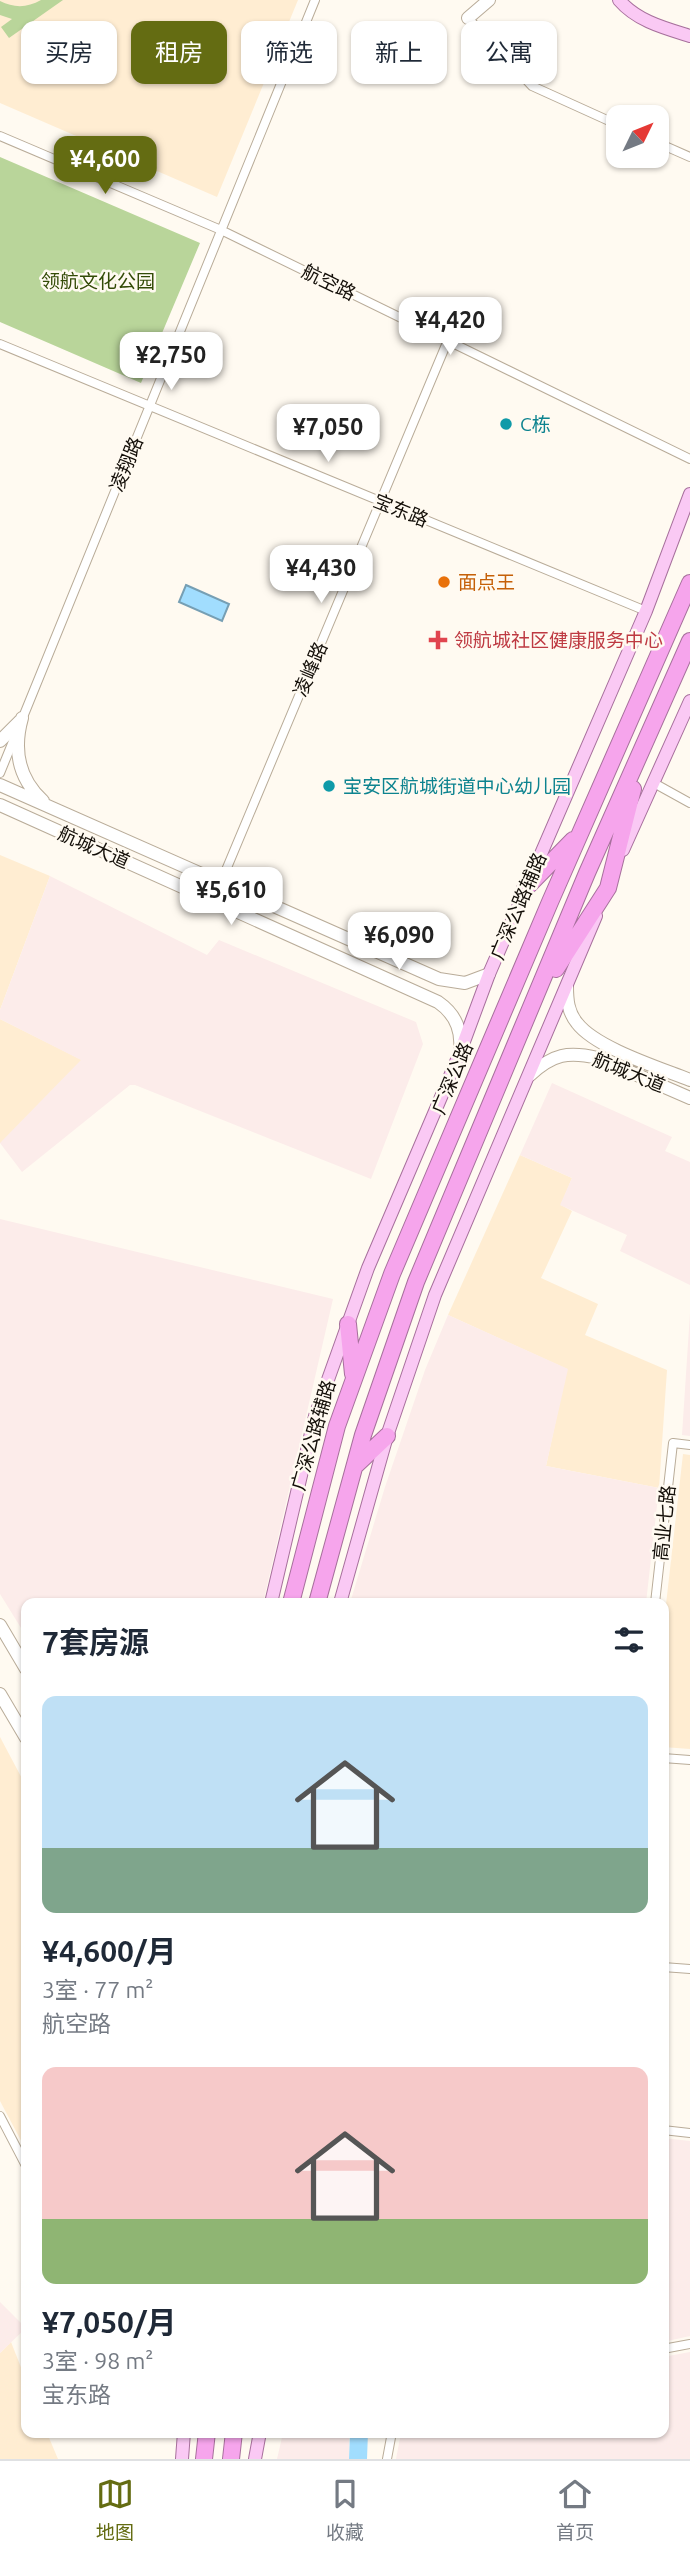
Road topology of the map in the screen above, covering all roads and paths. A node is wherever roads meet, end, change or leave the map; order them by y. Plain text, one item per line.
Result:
1 (315, 0) edge
2 (488, 0) edge
3 (618, 0) edge
4 (468, 18) joint
5 (690, 36) edge
6 (606, 120) edge
7 (0, 136) edge
8 (669, 148) edge
9 (690, 157) edge
10 (221, 230) junction
11 (448, 340) junction
12 (0, 344) edge
13 (150, 406) junction
14 (690, 459) edge
15 (690, 494) edge
16 (380, 501) junction
17 (690, 583) edge
18 (646, 611) junction
19 (690, 641) edge
20 (690, 701) edge
21 (22, 718) junction
22 (0, 741) edge
23 (645, 742) junction
24 (0, 773) edge
25 (652, 782) junction
26 (0, 785) edge
27 (690, 803) edge
28 (0, 805) edge
29 (58, 811) junction
30 (580, 834) junction
31 (221, 882) junction
32 (608, 887) junction
33 (525, 889) junction
34 (378, 951) junction
35 (370, 971) junction
36 (489, 974) junction
37 (567, 986) junction
38 (533, 1007) junction
39 (459, 1055) junction
40 (530, 1075) junction
41 (690, 1080) edge
42 (690, 1098) edge
43 (348, 1324) junction
44 (354, 1379) junction
45 (387, 1436) junction
46 (690, 1445) edge
47 (354, 1467) junction
48 (272, 1598) edge
49 (292, 1598) edge
50 (318, 1598) edge
51 (341, 1598) edge
52 (656, 1598) edge
53 (0, 1625) edge
54 (21, 1661) edge
55 (0, 1694) edge
56 (21, 1730) edge
57 (669, 1758) edge
58 (690, 1760) edge
59 (669, 1967) edge
60 (690, 1969) edge
61 (0, 2116) edge
62 (669, 2131) edge
63 (690, 2133) edge
64 (21, 2156) edge
65 (690, 2344) edge
66 (669, 2349) edge
67 (184, 2438) edge
68 (206, 2438) edge
69 (233, 2438) edge
70 (259, 2438) edge
71 (391, 2438) edge
72 (182, 2459) edge
73 (204, 2459) edge
74 (231, 2459) edge
75 (256, 2459) edge
76 (387, 2459) edge

1 - 10 street, 凌翔路
2 - 4 main road
3 - 5 main road
4 - 6 street
7 - 10 street, 航空路
8 - 9 street
10 - 11 street, 航空路
10 - 13 street, 凌翔路
11 - 14 street, 航空路
11 - 16 street, 凌峰路
12 - 13 street, 宝东路
13 - 16 street, 宝东路
13 - 21 street, 凌翔路
15 - 18 main road, 广深公路辅路
16 - 18 street, 宝东路
16 - 31 street, 凌峰路
17 - 30 highway, 广深公路
18 - 33 main road, 广深公路辅路
19 - 23 highway
20 - 25 main road
21 - 22 main road
21 - 24 street, 凌翔路
21 - 29 main road
23 - 32 highway
23 - 38 highway
25 - 27 street
25 - 32 main road
26 - 29 main road, 航城大道
28 - 35 main road, 航城大道
29 - 31 main road, 航城大道
30 - 33 highway
30 - 44 highway, 广深公路
31 - 34 main road, 航城大道
32 - 37 main road
32 - 38 highway
33 - 36 main road, 广深公路辅路
34 - 35 main road
34 - 36 main road, 航城大道
35 - 39 main road, 航城大道
36 - 39 main road, 广深公路辅路
37 - 40 main road
37 - 41 main road, 航城大道
38 - 47 highway
39 - 43 main road, 广深公路辅路
40 - 42 main road, 航城大道
40 - 45 main road
43 - 44 highway
43 - 48 main road, 广深公路辅路
44 - 49 highway, 广深公路
45 - 47 highway
45 - 51 main road
46 - 52 street, 高业七路
47 - 50 highway
53 - 54 main road
55 - 56 main road
57 - 58 street
59 - 60 street
61 - 64 street
62 - 63 street
65 - 66 street
67 - 72 main road
68 - 73 highway
69 - 74 highway
70 - 75 main road
71 - 76 street

